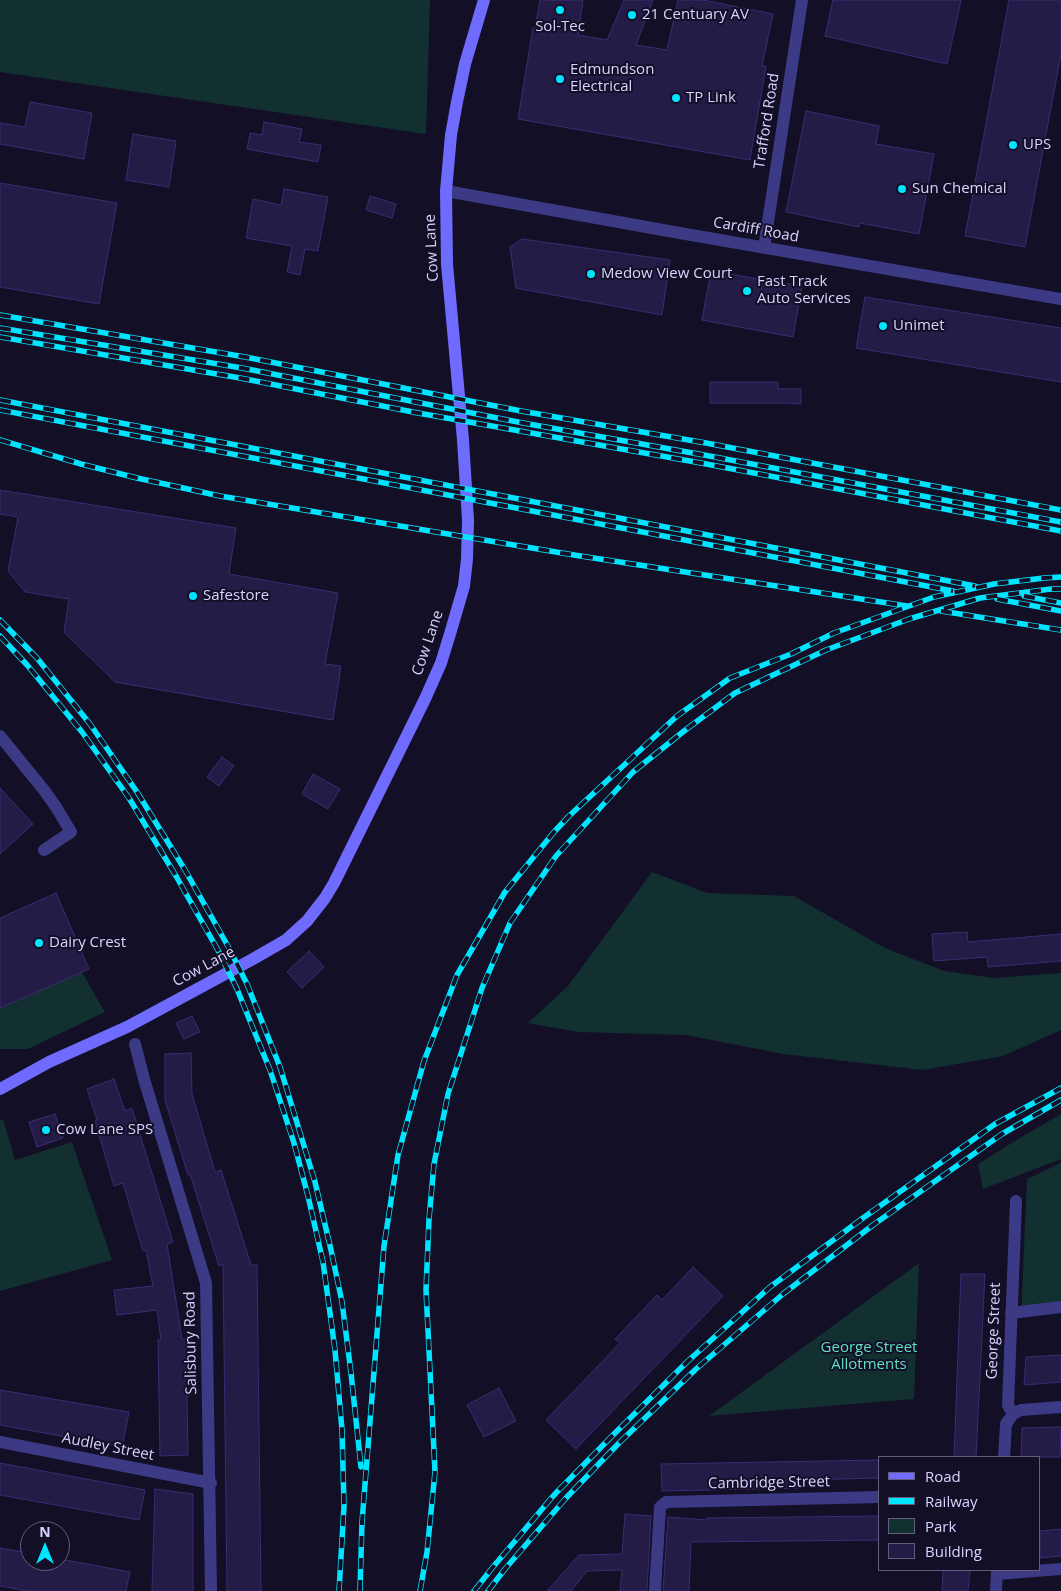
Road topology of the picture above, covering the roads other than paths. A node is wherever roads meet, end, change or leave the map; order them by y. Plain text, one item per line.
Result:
1 (484, 0) edge
2 (802, 0) edge
3 (446, 191) junction
4 (764, 248) junction
5 (1061, 299) edge
6 (0, 736) edge
7 (44, 850) dead end
8 (135, 1044) dead end
9 (0, 1089) edge
10 (1016, 1201) dead end
11 (1061, 1307) edge
12 (1012, 1313) junction
13 (1061, 1407) edge
14 (1013, 1414) junction
15 (0, 1442) edge
16 (1004, 1456) edge
17 (210, 1483) junction
18 (878, 1497) edge
19 (1061, 1568) edge
20 (1041, 1569) edge
21 (1013, 1571) edge
22 (997, 1572) edge
23 (211, 1591) edge
24 (655, 1591) edge
25 (996, 1591) edge

1 - 3 street, Cow Lane
2 - 4 street, Trafford Road
3 - 4 street, Cardiff Road
3 - 9 street, Cow Lane
4 - 5 street, Cardiff Road
6 - 7 street
8 - 17 street, Salisbury Road
10 - 12 street, George Street
11 - 12 street
12 - 14 street, George Street
13 - 14 street
14 - 16 street, George Street
15 - 17 street, Audley Street
17 - 23 street, Salisbury Road
18 - 24 street, Cambridge Street
19 - 20 street
21 - 22 street
22 - 25 street

